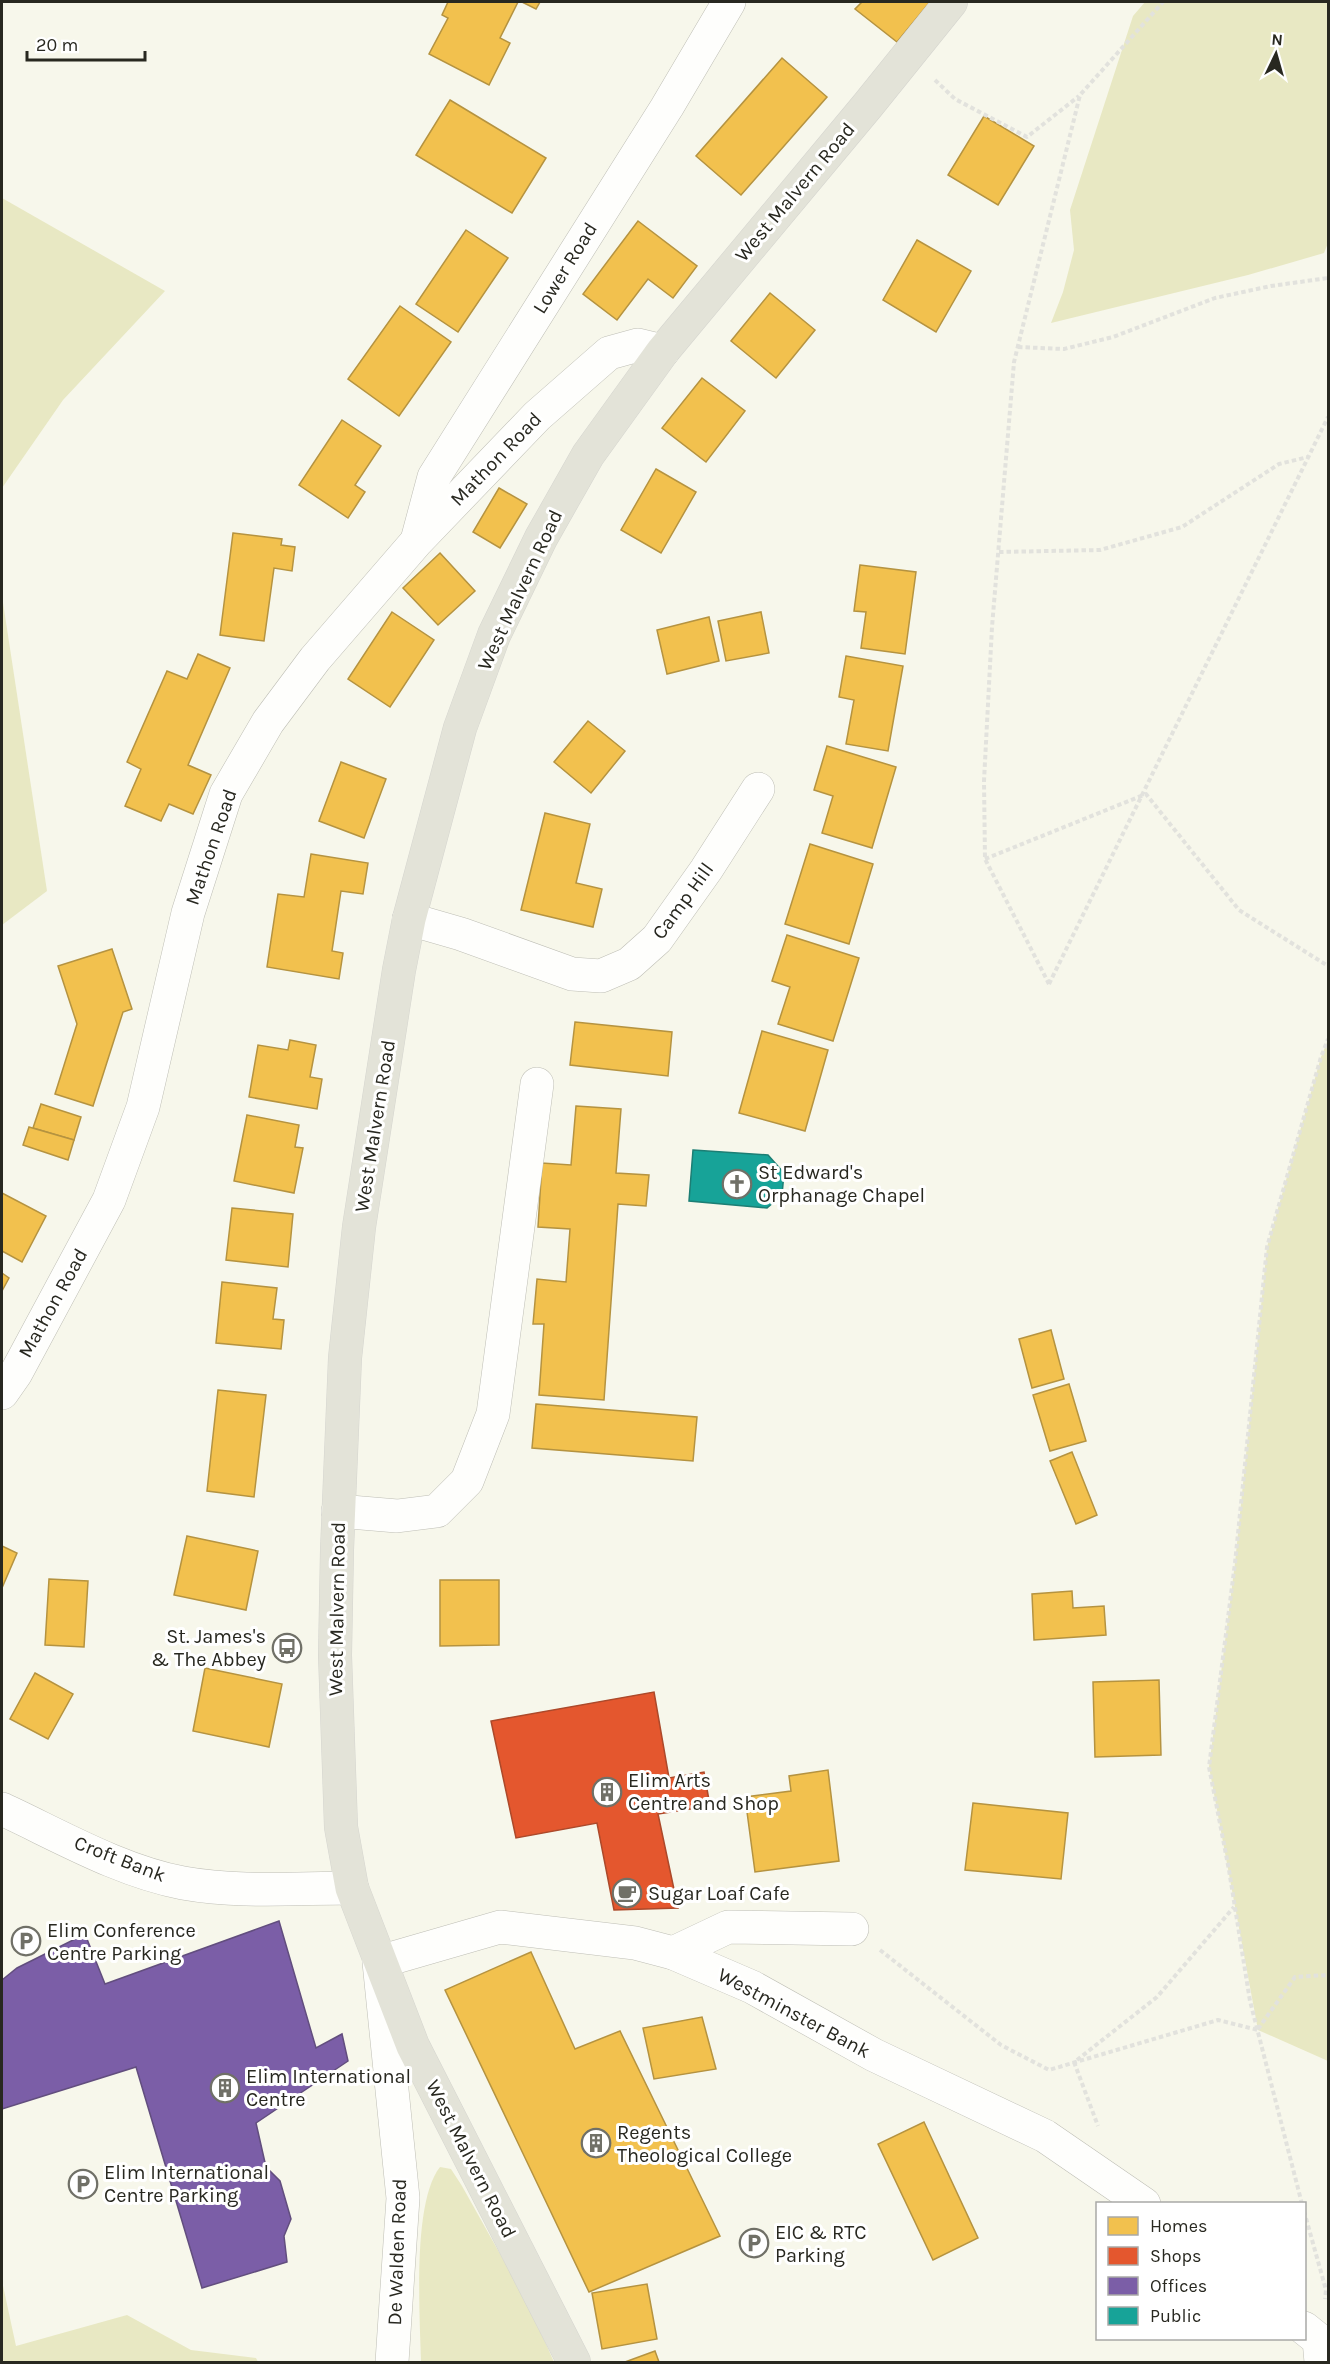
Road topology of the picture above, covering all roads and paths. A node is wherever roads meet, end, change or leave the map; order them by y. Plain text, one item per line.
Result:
1 (729, 2) edge
2 (951, 2) edge
3 (1163, 2) edge
4 (909, 55) junction
5 (1080, 96) junction
6 (1329, 278) edge
7 (1018, 347) junction
8 (663, 351) junction
9 (1329, 417) edge
10 (1309, 457) junction
11 (417, 541) junction
12 (999, 552) junction
13 (758, 789) dead end
14 (985, 859) junction
15 (410, 919) junction
16 (1329, 966) edge
17 (1329, 1039) edge
18 (537, 1084) dead end
19 (2, 1393) edge
20 (338, 1511) junction
21 (2, 1809) edge
22 (352, 1888) junction
23 (1235, 1906) junction
24 (852, 1929) joint
25 (673, 1953) junction
26 (379, 1962) junction
27 (1329, 1975) edge
28 (1258, 2030) junction
29 (1074, 2062) junction
30 (1141, 2202) edge
31 (1301, 2202) edge
32 (1306, 2215) edge
33 (1315, 2344) edge
34 (392, 2362) edge
35 (574, 2362) edge

1 - 11 street, Lower Road
2 - 4 main road, West Malvern Road
3 - 5 path
4 - 5 path
4 - 8 main road, West Malvern Road
5 - 7 path
6 - 7 path
7 - 12 path
8 - 11 street, Mathon Road
8 - 15 main road, West Malvern Road
9 - 10 path
10 - 12 path
10 - 14 path
11 - 19 street, Mathon Road
12 - 14 path
13 - 15 street, Camp Hill
14 - 16 path
15 - 20 main road, West Malvern Road
17 - 23 path
18 - 20 street
20 - 22 main road, West Malvern Road
21 - 22 street, Croft Bank
22 - 26 main road, West Malvern Road
23 - 28 path
23 - 29 path
24 - 25 street
24 - 29 path
25 - 26 street, Westminster Bank
25 - 30 street, Westminster Bank
26 - 34 street, De Walden Road
26 - 35 main road, West Malvern Road
27 - 28 path
28 - 29 path
28 - 31 path
32 - 33 path

